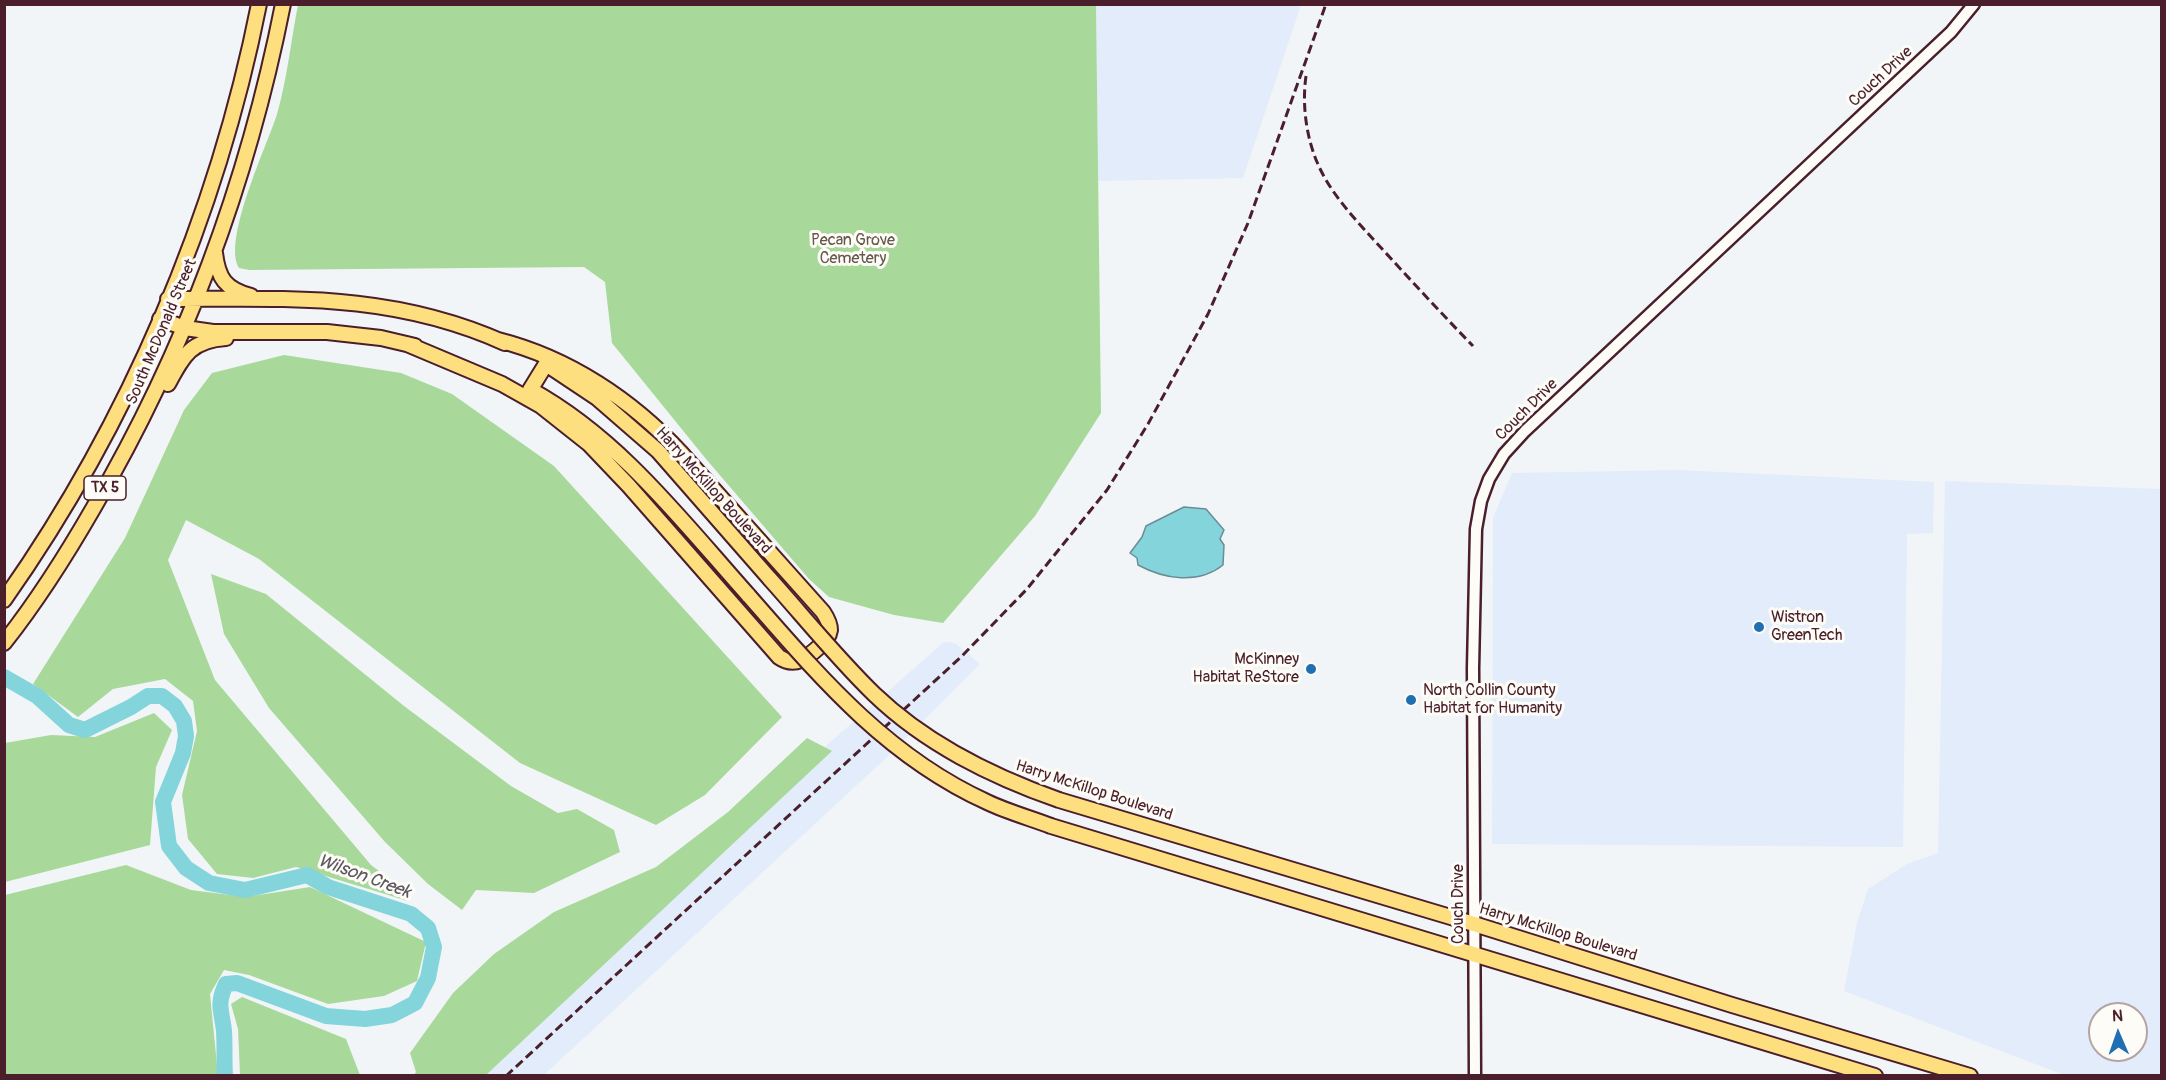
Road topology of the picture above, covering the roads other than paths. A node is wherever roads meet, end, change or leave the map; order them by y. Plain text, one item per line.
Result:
1 (260, 4) edge
2 (283, 4) edge
3 (1974, 4) edge
4 (214, 250) junction
5 (168, 299) junction
6 (196, 299) junction
7 (264, 299) junction
8 (160, 318) junction
9 (185, 328) junction
10 (279, 332) junction
11 (498, 340) junction
12 (407, 344) junction
13 (546, 364) junction
14 (530, 390) junction
15 (119, 465) junction
16 (4, 600) edge
17 (7, 640) edge
18 (1474, 924) junction
19 (1474, 954) junction
20 (1839, 1037) junction
21 (1831, 1062) junction
22 (1475, 1076) edge
23 (1875, 1076) edge
24 (1970, 1076) edge

1 - 5 main road, South McDonald Street / TX 5
2 - 4 main road, South McDonald Street / TX 5
3 - 18 street, Couch Drive
4 - 6 main road, South McDonald Street / TX 5
4 - 7 main road
5 - 6 main road, Harry McKillop Boulevard
5 - 8 main road, South McDonald Street / TX 5
6 - 7 main road, Harry McKillop Boulevard
6 - 9 main road, South McDonald Street / TX 5
7 - 11 main road, Harry McKillop Boulevard
8 - 9 main road
8 - 16 main road, South McDonald Street / TX 5
9 - 10 main road
9 - 15 main road, South McDonald Street / TX 5
10 - 12 main road
10 - 15 main road
11 - 12 main road
11 - 13 main road, Harry McKillop Boulevard
12 - 14 main road
13 - 14 main road
13 - 18 main road, Harry McKillop Boulevard, bridge
14 - 19 main road, bridge
15 - 17 main road, South McDonald Street / TX 5
18 - 19 street, Couch Drive
18 - 20 main road, Harry McKillop Boulevard
19 - 21 main road
19 - 22 street, Couch Drive
20 - 21 main road
20 - 24 main road, Harry McKillop Boulevard
21 - 23 main road

